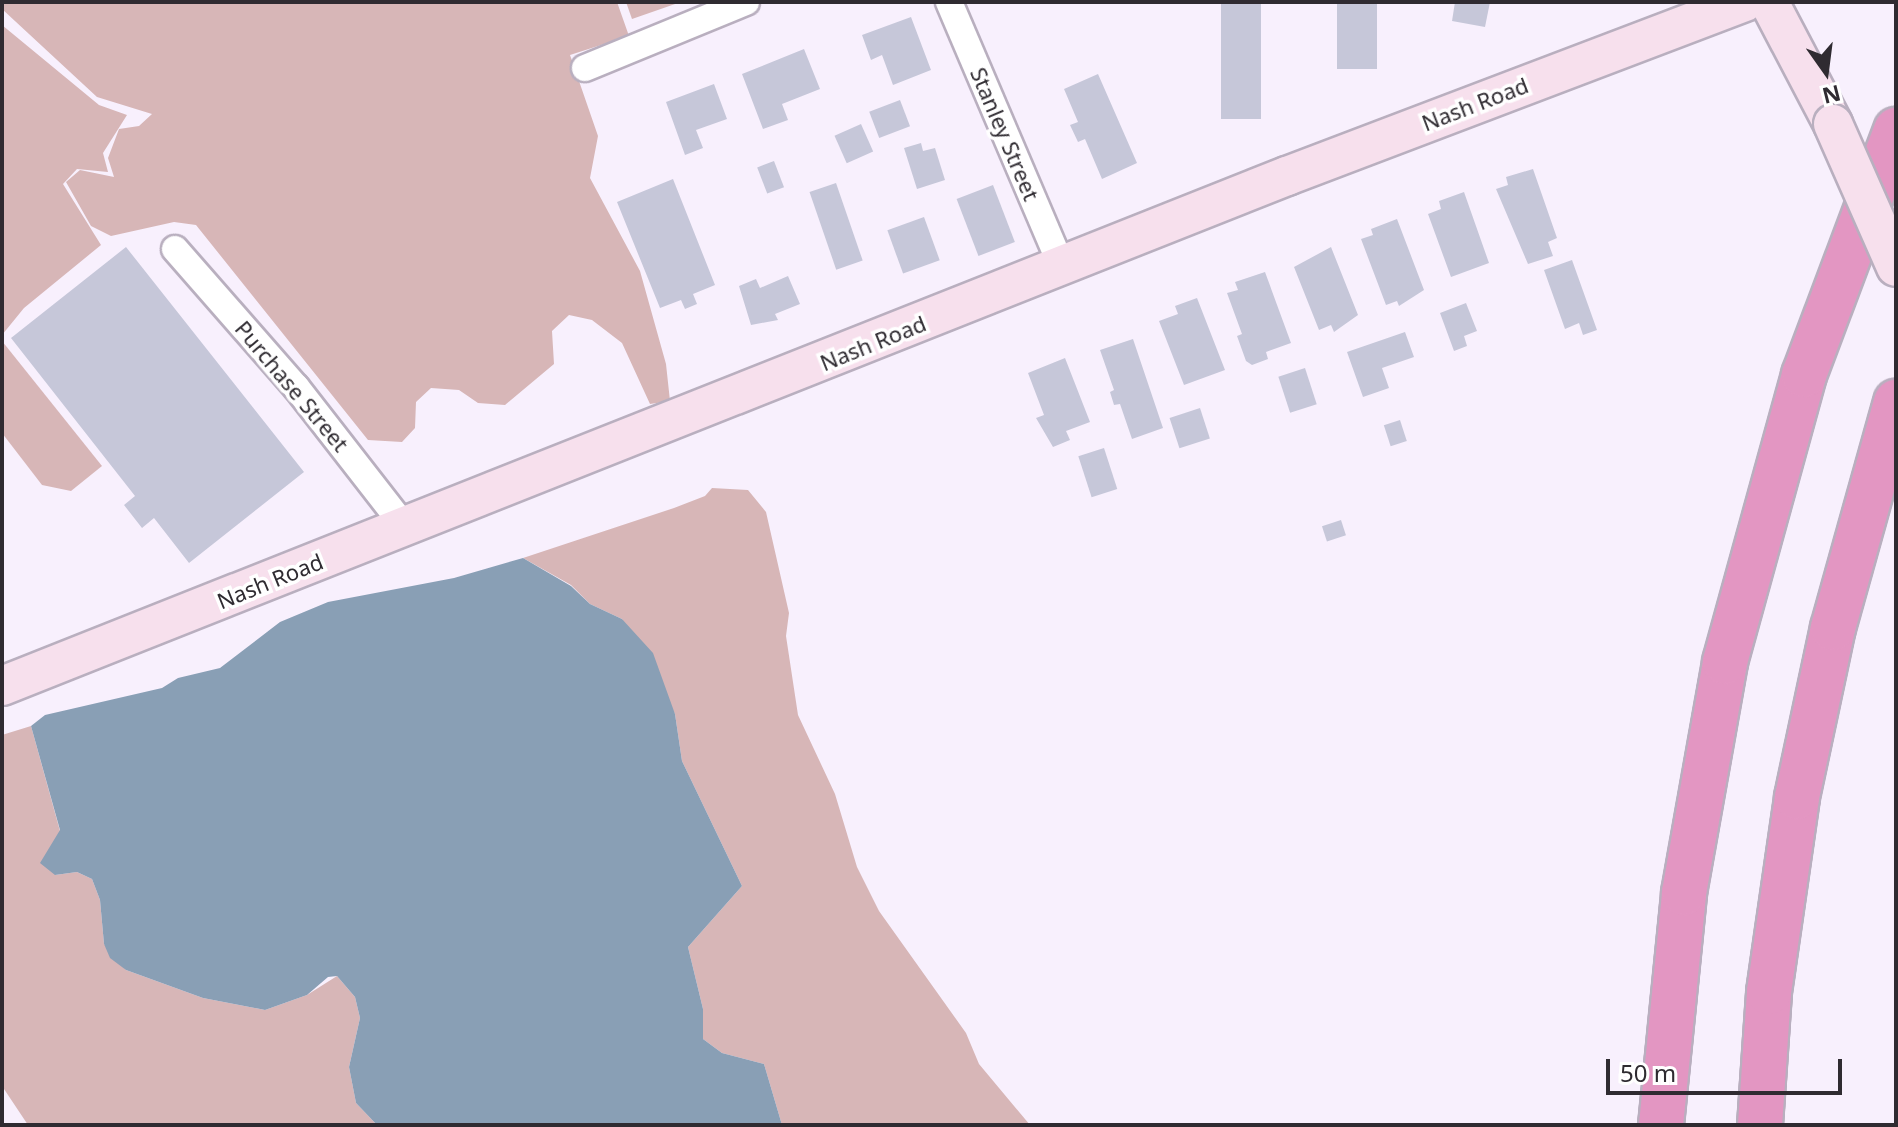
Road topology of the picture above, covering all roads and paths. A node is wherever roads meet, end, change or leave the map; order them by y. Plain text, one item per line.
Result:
1 (746, 2) edge
2 (949, 2) edge
3 (1744, 2) edge
4 (1769, 2) edge
5 (585, 68) dead end
6 (1896, 130) edge
7 (175, 249) dead end
8 (1061, 265) junction
9 (1896, 267) edge
10 (1896, 402) edge
11 (405, 527) junction
12 (2, 686) edge
13 (1661, 1125) edge
14 (1760, 1125) edge

1 - 5 street
2 - 8 street, Stanley Street
3 - 8 main road, Nash Road
4 - 9 main road, bridge
6 - 13 highway
7 - 11 street, Purchase Street
8 - 11 main road, Nash Road
10 - 14 highway
11 - 12 main road, Nash Road

